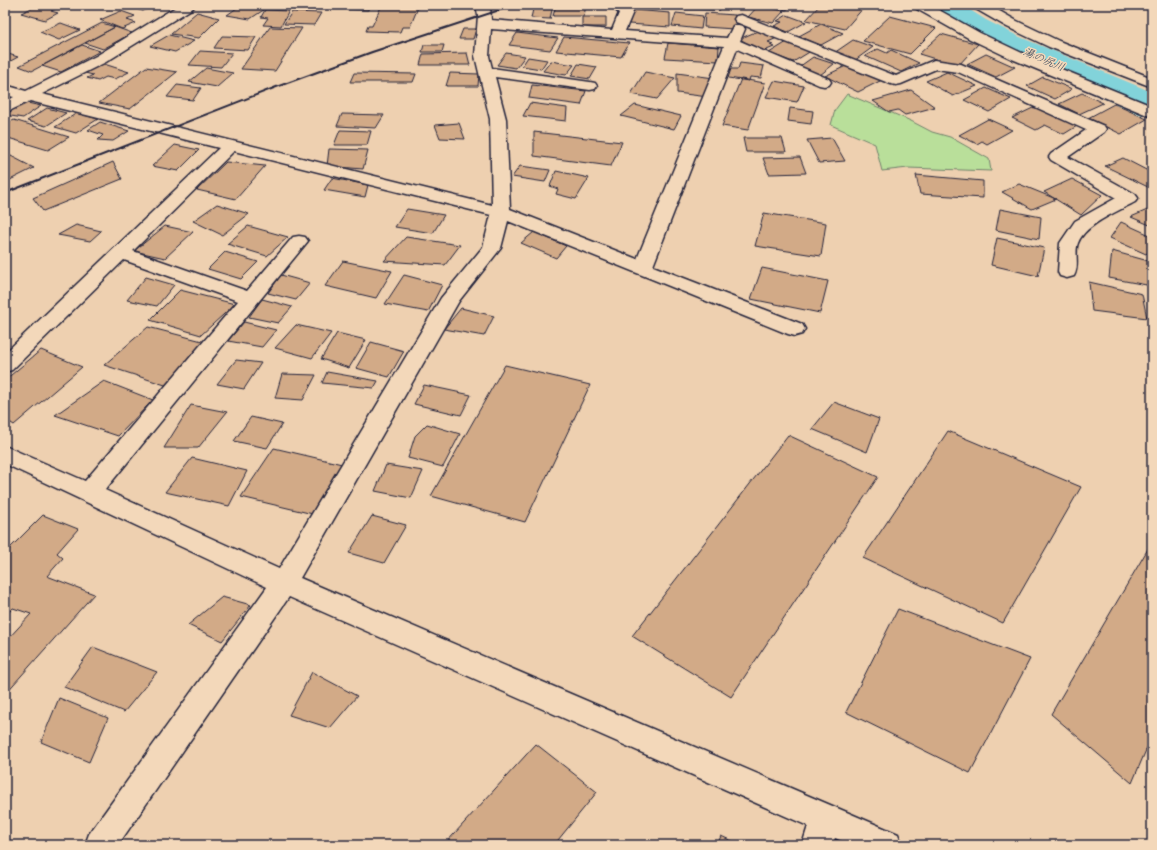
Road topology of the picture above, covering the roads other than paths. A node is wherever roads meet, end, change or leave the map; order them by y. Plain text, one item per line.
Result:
1 (188, 5) edge
2 (483, 5) edge
3 (620, 5) edge
4 (920, 5) edge
5 (979, 5) edge
6 (741, 12) edge
7 (484, 24) junction
8 (617, 34) junction
9 (734, 43) junction
10 (485, 71) junction
11 (824, 82) dead end
12 (1152, 83) edge
13 (590, 86) dead end
14 (5, 90) edge
15 (27, 96) junction
16 (5, 108) edge
17 (1152, 112) edge
18 (229, 147) junction
19 (502, 212) junction
20 (299, 241) dead end
21 (121, 253) junction
22 (643, 268) junction
23 (1067, 272) dead end
24 (251, 299) junction
25 (795, 329) dead end
26 (5, 365) edge
27 (5, 454) edge
28 (89, 493) junction
29 (284, 583) junction
30 (822, 832) edge
31 (100, 845) edge
32 (887, 845) edge

1 - 15 street
2 - 7 street
3 - 8 street
4 - 17 street
5 - 12 street
6 - 9 street
6 - 23 street
7 - 8 street
7 - 10 street
8 - 9 street
9 - 11 street
9 - 22 street
10 - 13 street
10 - 19 street
14 - 15 street
15 - 16 street
15 - 18 street
18 - 19 street
18 - 21 street
19 - 22 street
19 - 29 street
20 - 24 street
21 - 24 street
21 - 26 street
22 - 25 street
24 - 28 street
27 - 28 street
28 - 29 street
29 - 30 street
29 - 31 street
30 - 32 street

